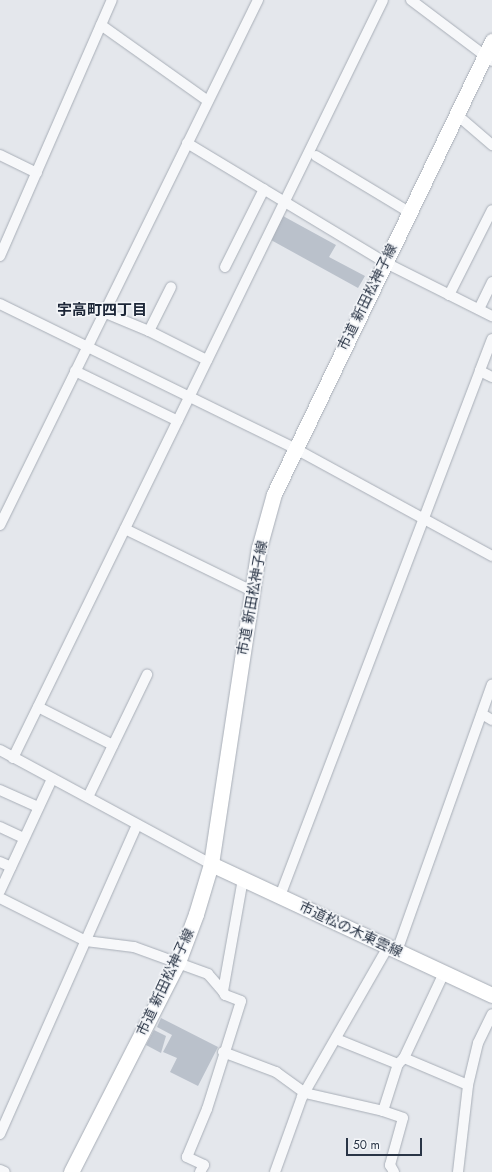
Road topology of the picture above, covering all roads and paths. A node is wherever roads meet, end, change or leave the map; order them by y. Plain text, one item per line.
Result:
1 (112, 0) edge
2 (258, 0) edge
3 (383, 0) edge
4 (411, 0) edge
5 (101, 25) junction
6 (492, 41) edge
7 (488, 58) edge
8 (208, 101) junction
9 (456, 114) junction
10 (187, 143) junction
11 (492, 145) edge
12 (0, 155) edge
13 (316, 156) dead end
14 (37, 172) junction
15 (264, 189) junction
16 (284, 202) junction
17 (492, 210) edge
18 (409, 212) junction
19 (0, 256) edge
20 (384, 262) junction
21 (225, 267) dead end
22 (492, 282) edge
23 (171, 287) dead end
24 (449, 295) junction
25 (0, 304) edge
26 (479, 309) junction
27 (103, 312) junction
28 (492, 316) edge
29 (149, 331) junction
30 (492, 339) edge
31 (87, 347) junction
32 (207, 360) junction
33 (75, 371) junction
34 (480, 371) junction
35 (492, 377) edge
36 (190, 396) junction
37 (178, 421) junction
38 (294, 448) junction
39 (423, 518) junction
40 (0, 526) edge
41 (125, 529) junction
42 (492, 556) edge
43 (252, 591) junction
44 (147, 675) dead end
45 (492, 684) edge
46 (38, 707) junction
47 (482, 714) junction
48 (492, 720) edge
49 (114, 745) junction
50 (0, 750) edge
51 (13, 758) junction
52 (52, 779) junction
53 (0, 790) edge
54 (88, 797) junction
55 (38, 807) junction
56 (137, 825) junction
57 (0, 827) edge
58 (24, 838) junction
59 (0, 862) edge
60 (211, 864) junction
61 (11, 867) junction
62 (243, 879) junction
63 (0, 891) edge
64 (280, 896) junction
65 (0, 898) edge
66 (86, 941) junction
67 (393, 949) junction
68 (178, 962) junction
69 (444, 974) junction
70 (223, 991) junction
71 (492, 995) edge
72 (492, 1014) edge
73 (336, 1038) junction
74 (223, 1052) junction
75 (401, 1061) junction
76 (468, 1085) junction
77 (306, 1093) junction
78 (383, 1111) junction
79 (0, 1134) edge
80 (0, 1170) edge
81 (5, 1172) edge
82 (72, 1172) edge
83 (200, 1172) edge
84 (275, 1172) edge
85 (394, 1172) edge
86 (458, 1172) edge

1 - 5 street
2 - 8 street
3 - 16 street
4 - 7 street
5 - 8 street
5 - 14 street
6 - 7 street, 市道 新田松神子線
7 - 9 street, 市道 新田松神子線
8 - 10 street
9 - 11 street
9 - 18 street, 市道 新田松神子線
10 - 15 street
10 - 27 street
12 - 14 street
13 - 18 street
14 - 19 street
15 - 16 street
15 - 21 street
16 - 20 street
16 - 32 street
17 - 24 street
18 - 20 street, 市道 新田松神子線
20 - 24 street
20 - 38 street, 市道 新田松神子線
22 - 26 street
23 - 29 street
24 - 26 street
25 - 31 street
26 - 28 street
27 - 29 street
27 - 31 street
29 - 32 street
30 - 34 street
31 - 33 street
31 - 36 street
32 - 36 street
33 - 37 street
33 - 40 street
34 - 35 street
34 - 39 street
36 - 37 street
36 - 38 street
37 - 41 street
38 - 39 street
38 - 43 street, 市道 新田松神子線
39 - 42 street
39 - 64 street
41 - 43 street
41 - 46 street
43 - 60 street, 市道 新田松神子線
44 - 49 street
45 - 47 street
46 - 49 street
46 - 51 street
47 - 48 street
47 - 67 street
49 - 54 street
50 - 51 street
51 - 52 street
52 - 54 street
52 - 55 street
53 - 55 street
54 - 56 street
55 - 58 street
56 - 60 street
56 - 66 street
57 - 58 street
58 - 61 street
59 - 61 street
60 - 62 street, 市道松の木東雲線
60 - 68 street, 市道 新田松神子線
61 - 63 street
62 - 64 street, 市道松の木東雲線
62 - 70 street
64 - 67 street, 市道松の木東雲線
65 - 66 street
66 - 68 street
66 - 79 street
67 - 69 street, 市道松の木東雲線
67 - 73 street
68 - 70 street
68 - 82 street, 市道 新田松神子線
69 - 71 street, 市道松の木東雲線
69 - 75 street
70 - 74 street
72 - 76 street
73 - 75 street
73 - 77 street
74 - 77 street
74 - 83 street
75 - 76 street
75 - 78 street
76 - 86 street
77 - 78 street
77 - 84 street
78 - 85 street
80 - 81 street

